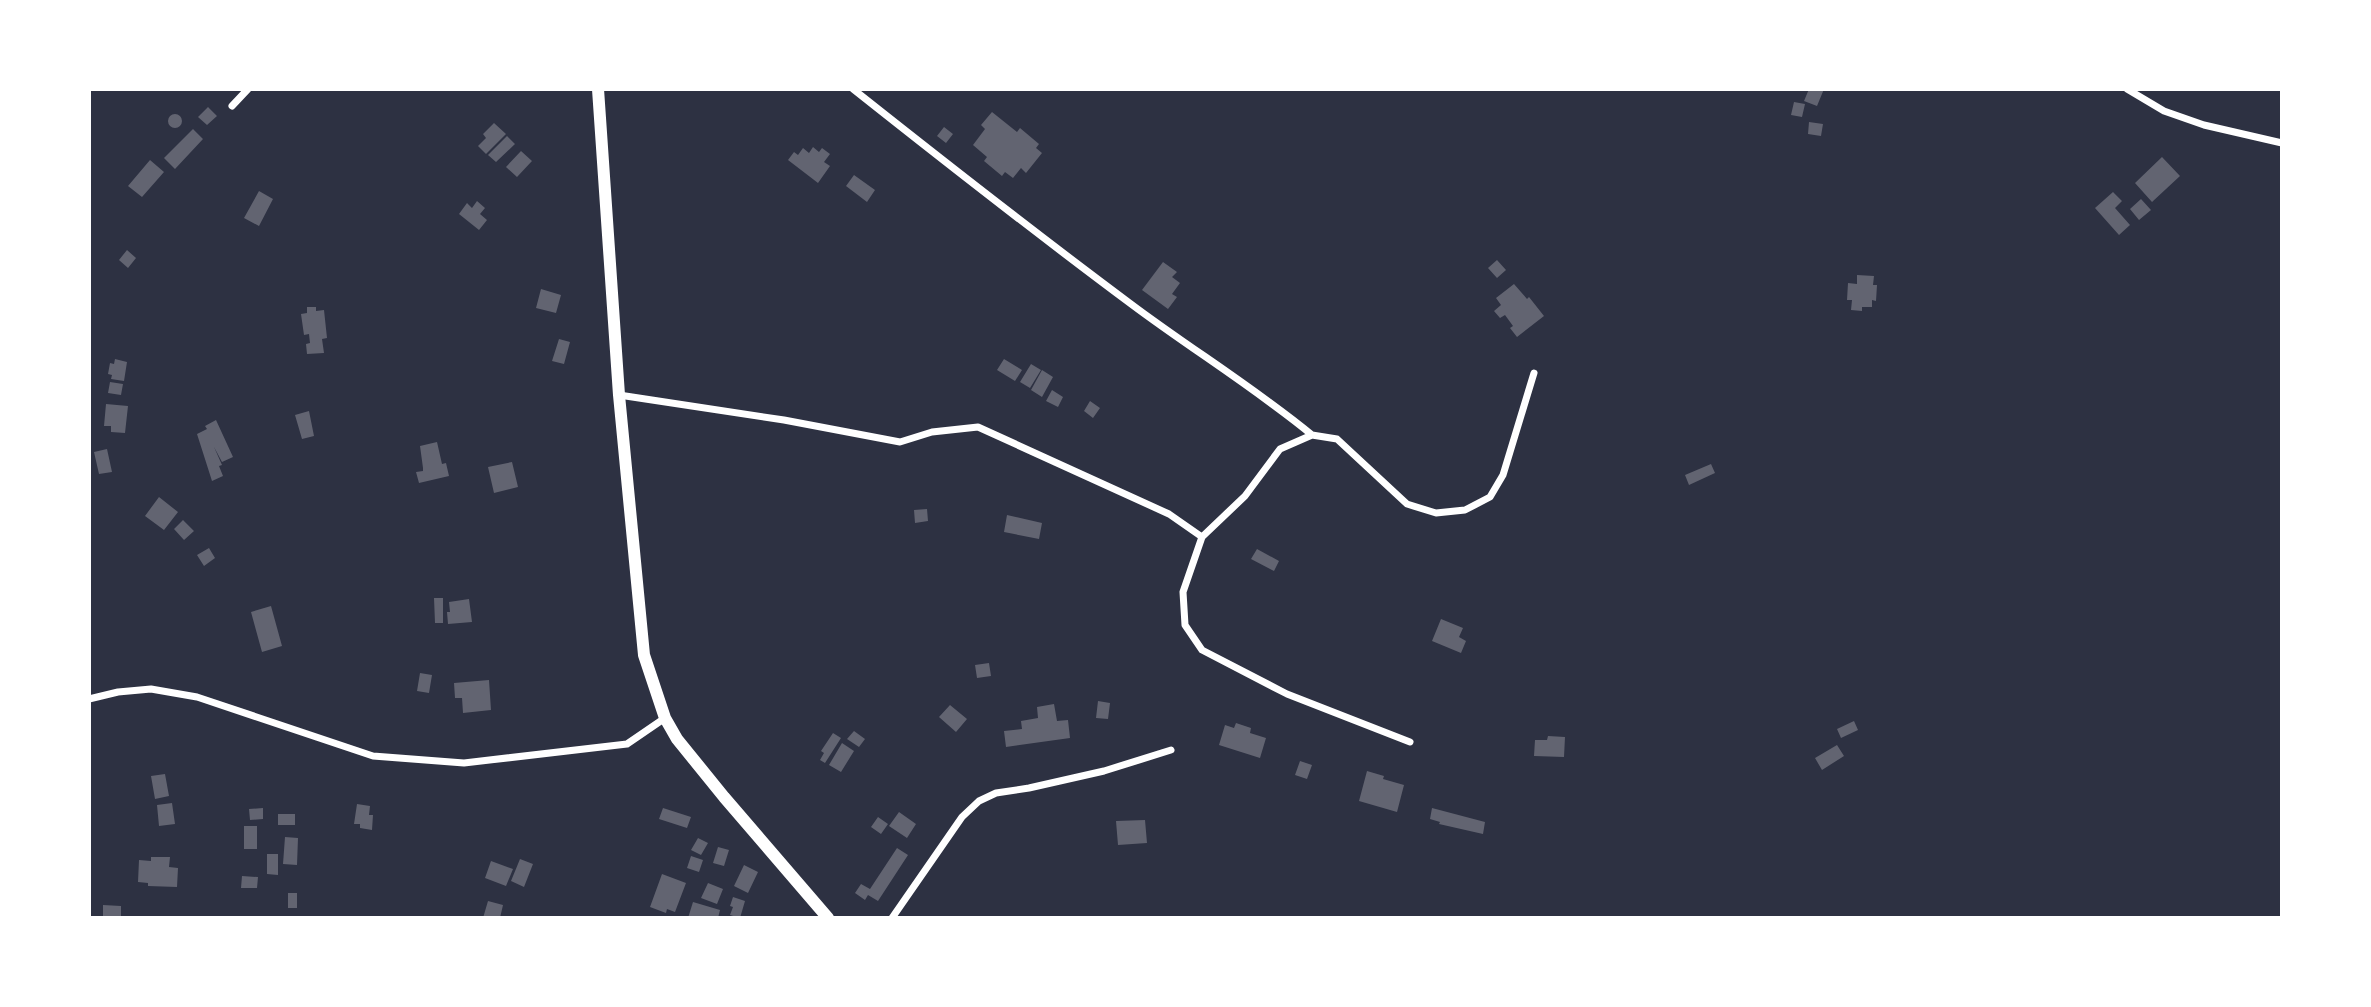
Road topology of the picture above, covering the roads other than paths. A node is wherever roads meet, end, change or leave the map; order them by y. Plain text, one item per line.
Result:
1 (248, 89) edge
2 (598, 89) edge
3 (853, 89) edge
4 (2127, 89) edge
5 (232, 106) dead end
6 (2282, 143) edge
7 (1534, 373) dead end
8 (619, 395) junction
9 (1312, 435) junction
10 (1202, 537) junction
11 (89, 699) edge
12 (665, 718) junction
13 (1410, 742) dead end
14 (1171, 750) dead end
15 (828, 918) edge
16 (892, 918) edge

1 - 5 street
2 - 8 street
3 - 9 street
4 - 6 street
7 - 9 street
8 - 10 street
8 - 12 street
9 - 10 street
10 - 13 street
11 - 12 street
12 - 15 street
14 - 16 street

